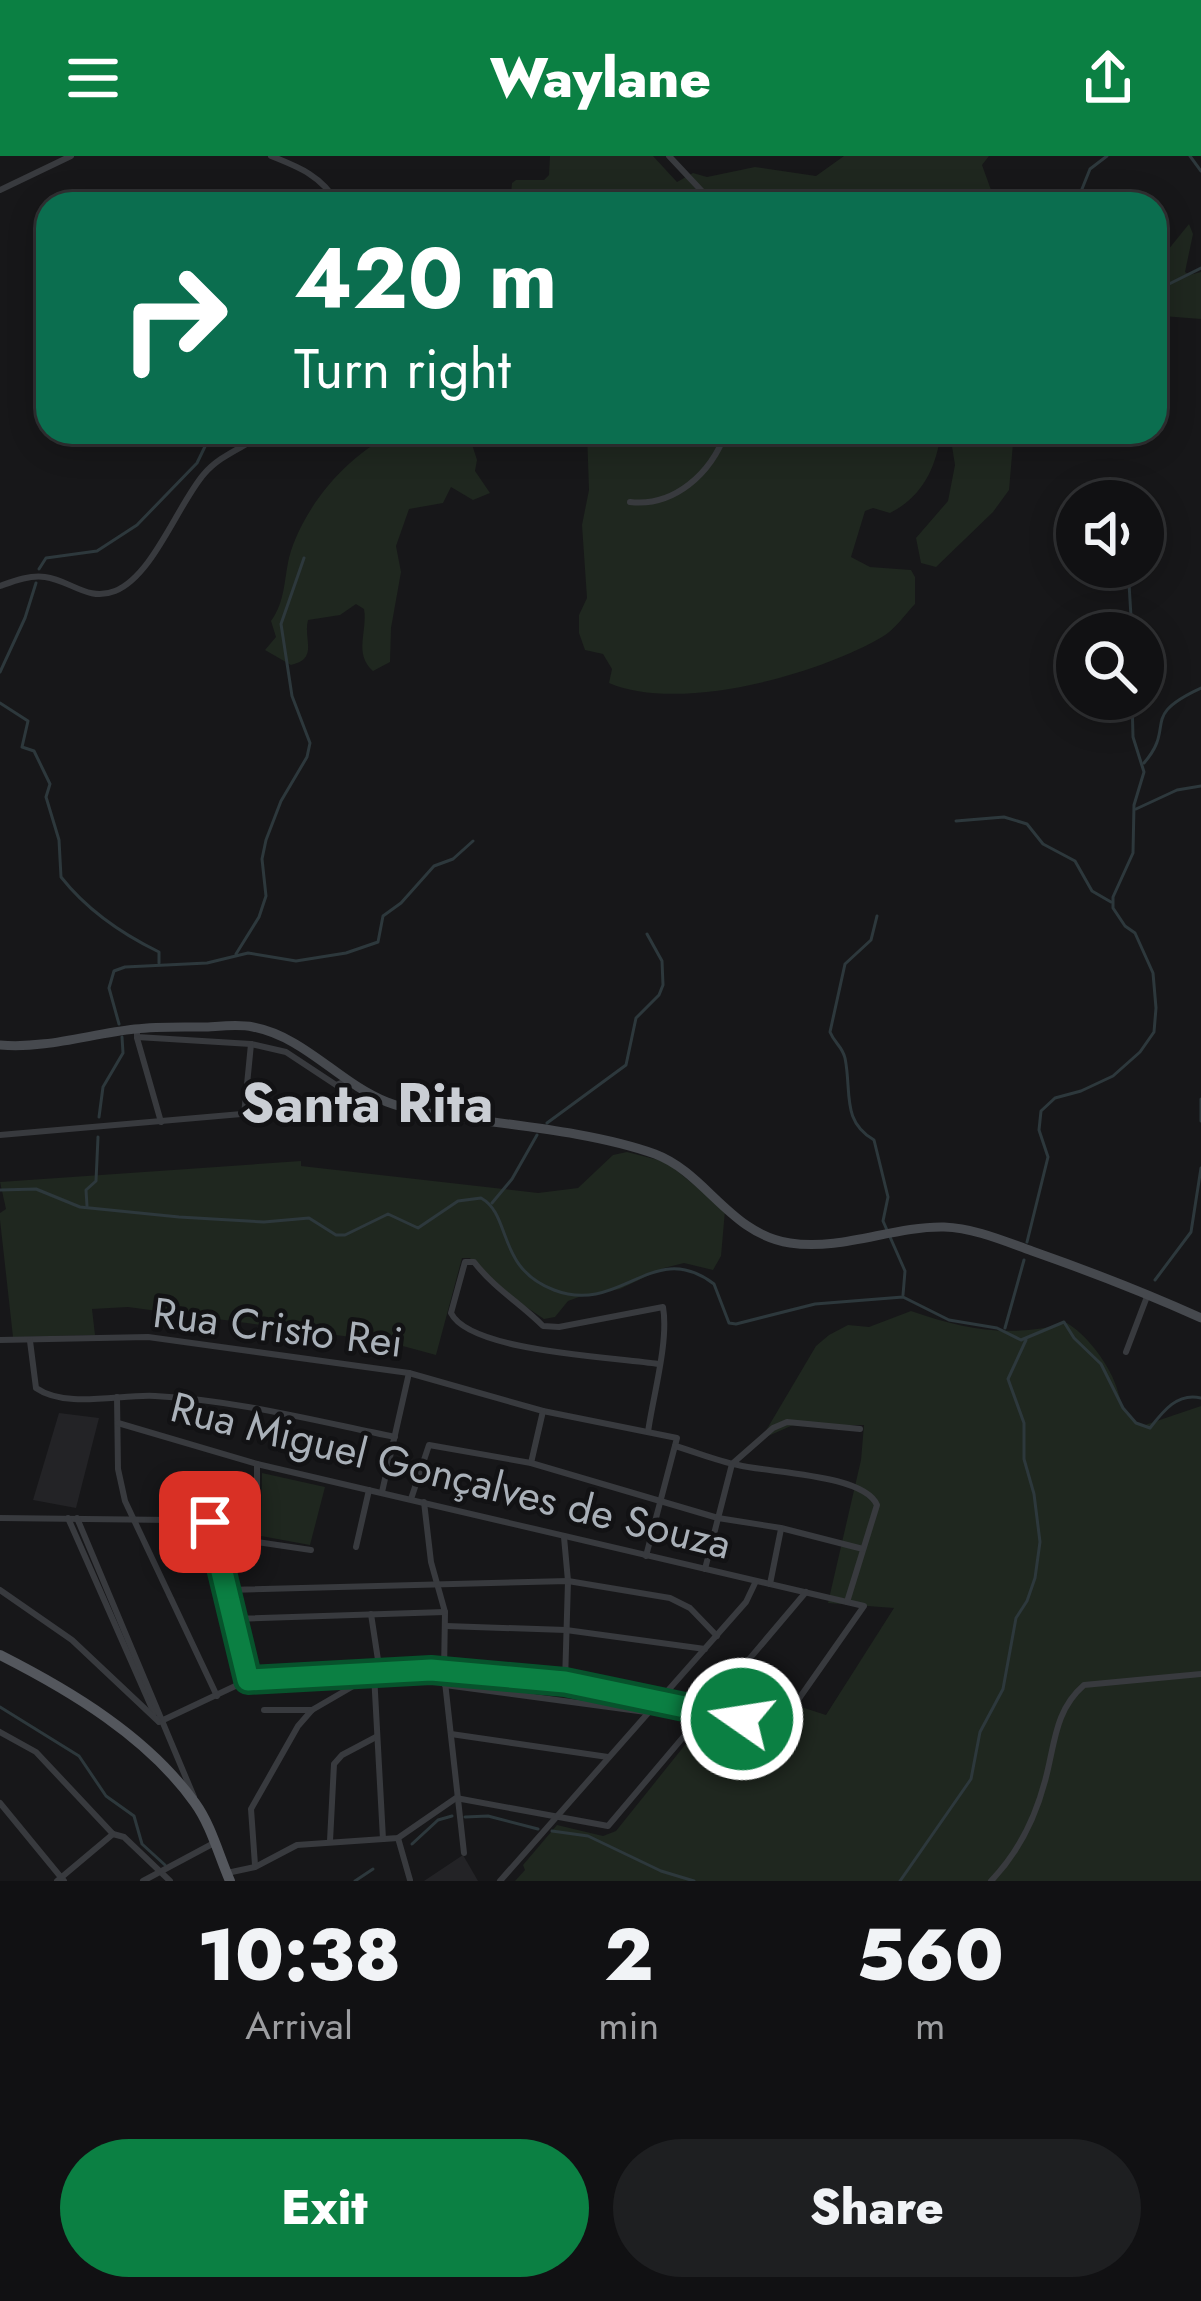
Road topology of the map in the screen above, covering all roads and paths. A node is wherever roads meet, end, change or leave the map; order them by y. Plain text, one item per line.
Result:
1 (71, 156) edge
2 (271, 156) edge
3 (669, 156) edge
4 (0, 190) edge
5 (331, 192) edge
6 (703, 192) edge
7 (245, 444) edge
8 (721, 444) edge
9 (629, 502) dead end
10 (0, 586) edge
11 (137, 1033) junction
12 (250, 1044) junction
13 (0, 1045) edge
14 (347, 1081) junction
15 (286, 1110) dead end
16 (244, 1115) junction
17 (161, 1122) junction
18 (0, 1135) edge
19 (1148, 1294) junction
20 (1201, 1318) edge
21 (0, 1340) edge
22 (30, 1341) junction
23 (1126, 1352) dead end
24 (658, 1364) junction
25 (409, 1372) junction
26 (117, 1397) junction
27 (543, 1412) junction
28 (118, 1423) junction
29 (860, 1429) dead end
30 (648, 1432) junction
31 (395, 1437) junction
32 (676, 1442) junction
33 (532, 1463) junction
34 (257, 1464) junction
35 (733, 1464) junction
36 (368, 1490) junction
37 (382, 1492) junction
38 (411, 1499) junction
39 (660, 1499) junction
40 (424, 1502) junction
41 (0, 1518) edge
42 (73, 1518) junction
43 (135, 1518) junction
44 (718, 1518) junction
45 (257, 1521) junction
46 (210, 1522) junction
47 (782, 1528) junction
48 (564, 1537) junction
49 (356, 1547) dead end
50 (863, 1549) junction
51 (311, 1550) dead end
52 (646, 1556) junction
53 (705, 1569) junction
54 (568, 1581) junction
55 (756, 1581) junction
56 (437, 1583) junction
57 (770, 1584) junction
58 (0, 1590) edge
59 (226, 1590) junction
60 (806, 1592) junction
61 (847, 1602) junction
62 (446, 1612) junction
63 (371, 1613) junction
64 (232, 1619) junction
65 (445, 1626) junction
66 (566, 1630) junction
67 (717, 1636) junction
68 (705, 1648) junction
69 (0, 1655) edge
70 (444, 1673) junction
71 (377, 1674) junction
72 (1201, 1674) edge
73 (140, 1680) junction
74 (248, 1680) junction
75 (565, 1682) junction
76 (445, 1684) junction
77 (125, 1688) junction
78 (217, 1696) junction
79 (658, 1699) junction
80 (264, 1710) dead end
81 (312, 1710) junction
82 (706, 1710) junction
83 (646, 1712) junction
84 (160, 1719) junction
85 (0, 1732) edge
86 (450, 1734) junction
87 (377, 1736) junction
88 (174, 1747) junction
89 (608, 1757) junction
90 (157, 1762) junction
91 (456, 1798) junction
92 (0, 1803) edge
93 (197, 1805) junction
94 (556, 1816) junction
95 (113, 1834) junction
96 (398, 1838) junction
97 (383, 1839) junction
98 (330, 1841) junction
99 (214, 1843) junction
100 (464, 1853) dead end
101 (255, 1867) junction
102 (159, 1871) junction
103 (229, 1877) edge
104 (60, 1880) edge
105 (410, 1880) edge
106 (143, 1881) edge
107 (170, 1881) edge
108 (500, 1881) edge
109 (991, 1881) edge

1 - 4 street
2 - 5 street
3 - 6 street
7 - 10 street
8 - 9 street
11 - 12 street
11 - 13 main road
11 - 14 main road
11 - 17 street
12 - 14 street
12 - 16 street
14 - 19 main road
15 - 16 street
16 - 17 street
17 - 18 street
19 - 20 main road
19 - 23 street
21 - 22 street, Rua Cristo Rei
22 - 25 street, Rua Cristo Rei
22 - 26 street
24 - 24 street
24 - 30 street
25 - 27 street, Rua Cristo Rei
25 - 31 street
26 - 28 street
26 - 31 street
27 - 30 street, Rua Cristo Rei
27 - 33 street
28 - 34 street, Rua Miguel Gonçalves de Souza
28 - 43 street
29 - 35 street
30 - 32 street, Rua Cristo Rei
31 - 37 street
32 - 35 street, Rua Cristo Rei
32 - 39 street
33 - 38 street
33 - 39 street
34 - 36 street, Rua Miguel Gonçalves de Souza
34 - 45 street
35 - 44 street
35 - 50 street, Rua Cristo Rei
36 - 37 street, Rua Miguel Gonçalves de Souza
36 - 49 street
37 - 38 street, Rua Miguel Gonçalves de Souza
38 - 40 street, Rua Miguel Gonçalves de Souza
39 - 44 street
39 - 52 street
40 - 48 street, Rua Miguel Gonçalves de Souza
40 - 56 street
41 - 42 street
42 - 43 street
42 - 73 street
43 - 46 street
43 - 78 street
44 - 47 street
44 - 53 street
45 - 46 street
45 - 51 street
46 - 59 street
47 - 50 street
47 - 57 street, Rua Miguel Gonçalves de Souza
48 - 52 street, Rua Miguel Gonçalves de Souza
48 - 54 street
50 - 61 street, Rua Cristo Rei
52 - 53 street, Rua Miguel Gonçalves de Souza
53 - 55 street, Rua Miguel Gonçalves de Souza
54 - 56 street
54 - 66 street
54 - 67 street
55 - 57 street, Rua Miguel Gonçalves de Souza
55 - 67 street
56 - 59 street
56 - 62 street
57 - 60 street, Rua Miguel Gonçalves de Souza
58 - 77 street
59 - 64 street
60 - 61 street, Rua Miguel Gonçalves de Souza
60 - 82 street
61 - 82 street, Rua Miguel Gonçalves de Souza
62 - 63 street
62 - 65 street
63 - 64 street
63 - 71 street
64 - 74 street
65 - 66 street
65 - 70 street
66 - 68 street
66 - 75 street
67 - 68 street
68 - 79 street
69 - 90 main road
70 - 71 street
70 - 75 street
70 - 76 street
71 - 74 street
71 - 81 street
71 - 87 street
72 - 109 street
73 - 77 street
73 - 84 street
74 - 78 street
75 - 79 street
76 - 83 street
76 - 86 street
77 - 84 street
78 - 84 street
79 - 82 street
79 - 83 street
80 - 81 street
81 - 101 street
82 - 94 street
83 - 89 street
84 - 88 street
85 - 95 street
86 - 89 street
86 - 91 street
87 - 97 street
87 - 98 street
88 - 90 street
88 - 93 street
89 - 94 street
90 - 93 main road
91 - 94 street
91 - 96 street
91 - 100 street
92 - 104 street
93 - 99 main road
94 - 108 street
95 - 102 street
95 - 104 street
96 - 97 street
96 - 105 street
97 - 98 street
98 - 101 street
99 - 102 street
99 - 103 main road
101 - 103 street
102 - 106 street
102 - 107 street

